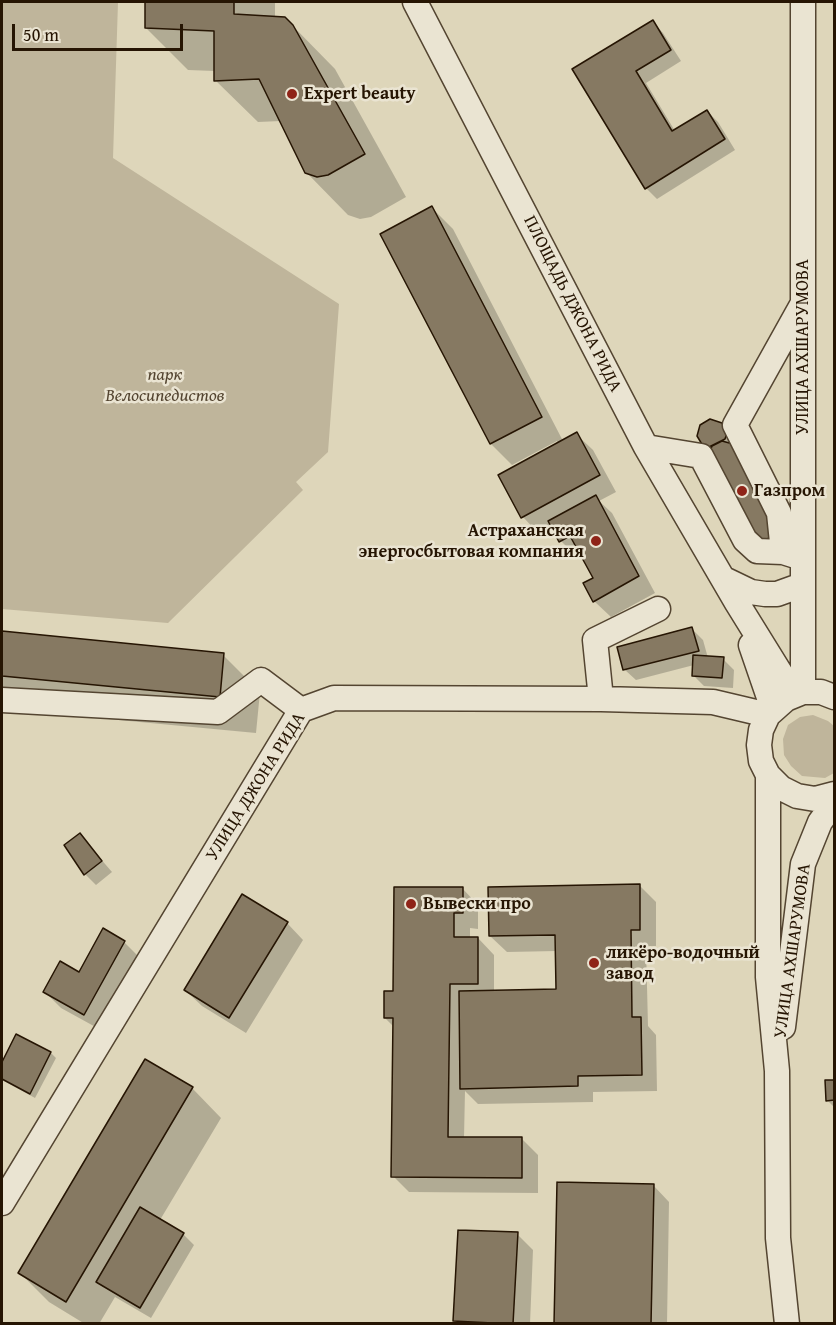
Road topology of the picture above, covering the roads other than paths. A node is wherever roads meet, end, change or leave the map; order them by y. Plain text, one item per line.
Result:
1 (415, 2) edge
2 (803, 2) edge
3 (804, 302) junction
4 (646, 447) junction
5 (792, 555) junction
6 (724, 579) junction
7 (802, 585) junction
8 (737, 603) junction
9 (658, 609) dead end
10 (798, 694) junction
11 (834, 697) edge
12 (600, 699) junction
13 (2, 700) edge
14 (301, 710) junction
15 (771, 712) junction
16 (768, 775) junction
17 (834, 794) edge
18 (834, 803) edge
19 (777, 1071) junction
20 (2, 1203) edge
21 (786, 1323) edge

1 - 4 street, ПЛОЩАДЬ ДЖОНА РИДА
2 - 3 street, УЛИЦА АХШАРУМОВА
3 - 5 street, УЛИЦА АХШАРУМОВА
3 - 5 street
4 - 5 street
4 - 6 street, ПЛОЩАДЬ ДЖОНА РИДА
5 - 7 street, УЛИЦА АХШАРУМОВА
6 - 7 street
6 - 8 street, ПЛОЩАДЬ ДЖОНА РИДА
7 - 10 street, УЛИЦА АХШАРУМОВА
8 - 10 street, ПЛОЩАДЬ ДЖОНА РИДА
8 - 15 street, ПЛОЩАДЬ ДЖОНА РИДА
9 - 12 street
10 - 11 street
10 - 15 street
12 - 14 street, УЛИЦА ДЖОНА РИДА
12 - 15 street, УЛИЦА ДЖОНА РИДА
13 - 14 street
14 - 20 street, УЛИЦА ДЖОНА РИДА
15 - 16 street, УЛИЦА АХШАРУМОВА
16 - 17 street
16 - 19 street, УЛИЦА АХШАРУМОВА
18 - 19 street, УЛИЦА АХШАРУМОВА
19 - 21 street, УЛИЦА АХШАРУМОВА

